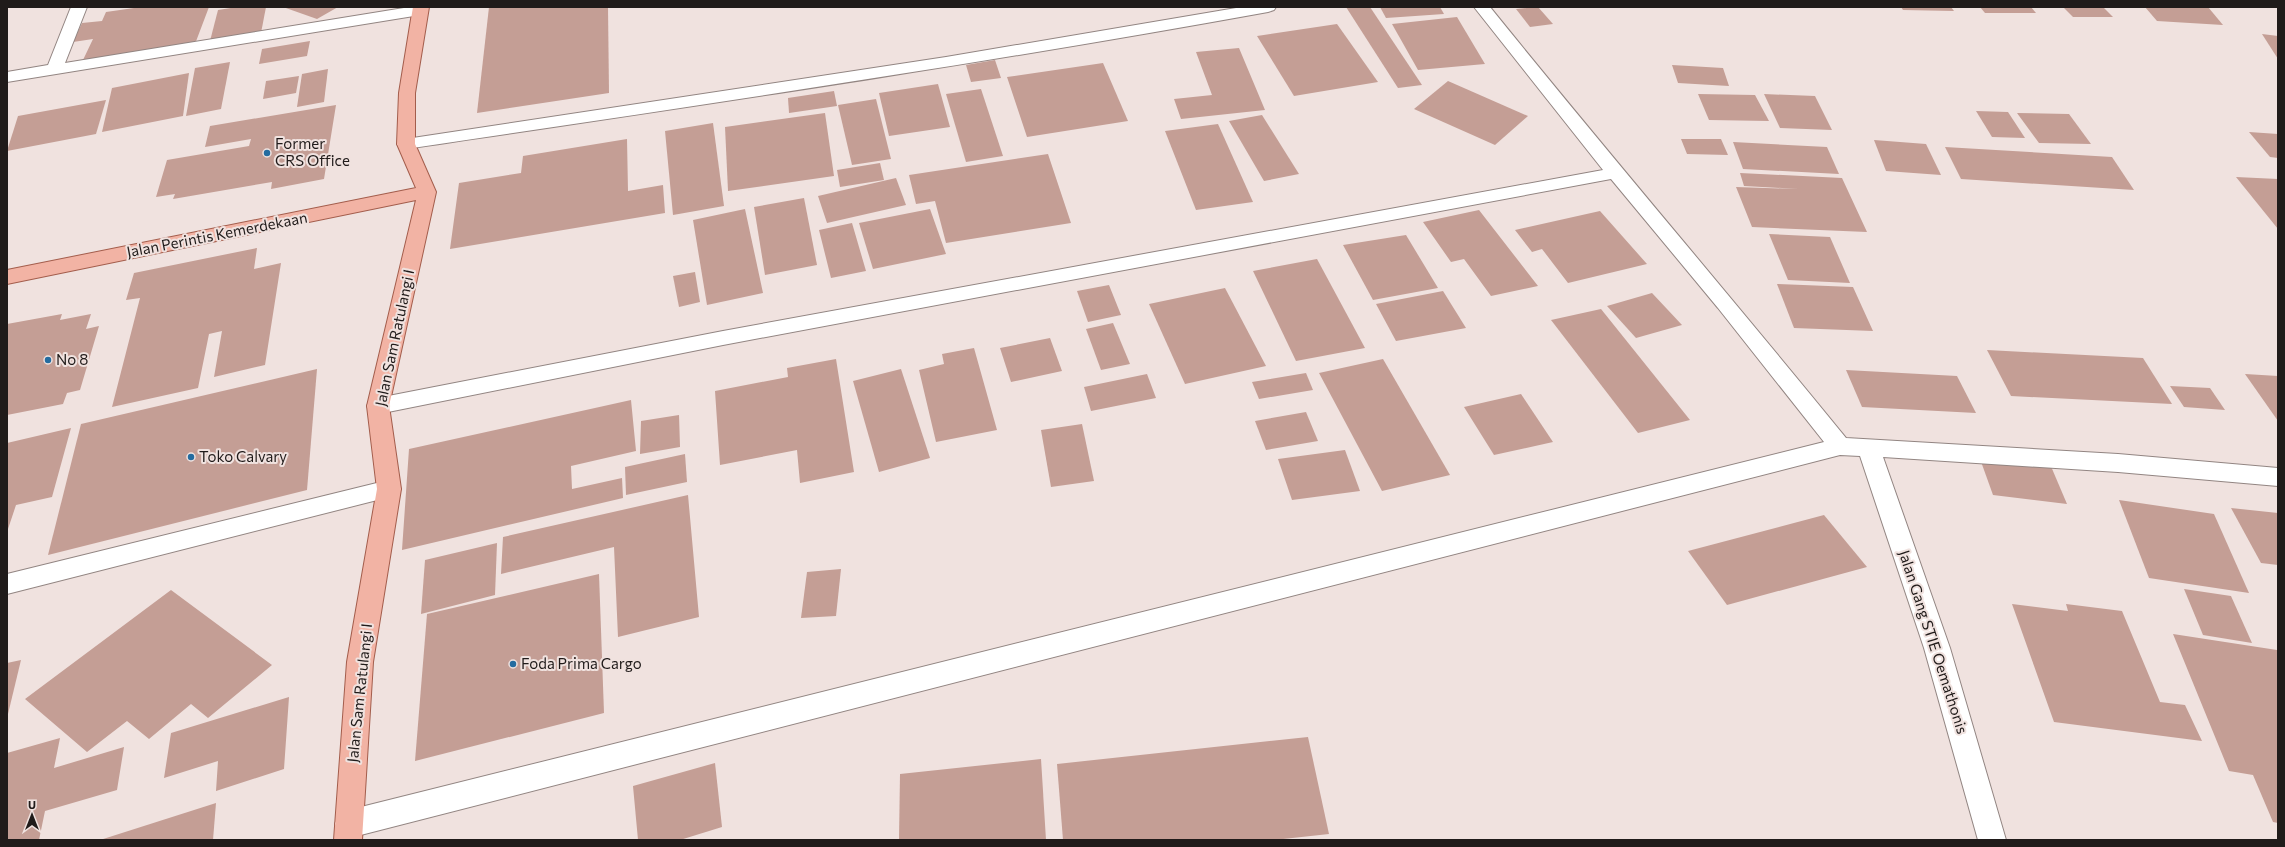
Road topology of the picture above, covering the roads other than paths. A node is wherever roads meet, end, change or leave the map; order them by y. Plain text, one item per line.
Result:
1 (79, 7) edge
2 (1268, 7) edge
3 (1482, 7) edge
4 (420, 9) edge
5 (54, 70) junction
6 (7, 78) edge
7 (406, 144) junction
8 (1615, 173) junction
9 (427, 192) junction
10 (7, 277) edge
11 (378, 406) junction
12 (1840, 446) junction
13 (1868, 446) junction
14 (2278, 477) edge
15 (389, 489) junction
16 (7, 584) edge
17 (348, 832) edge
18 (1992, 840) edge

1 - 5 street
2 - 7 street
3 - 8 street
4 - 5 street
4 - 7 main road
5 - 6 street
7 - 9 main road
8 - 11 street
8 - 12 street
9 - 10 main road, Jalan Perintis Kemerdekaan
9 - 11 main road, Jalan Sam Ratulangi I
11 - 15 main road, Jalan Sam Ratulangi I
12 - 13 street
12 - 17 street
13 - 14 street
13 - 18 street, Jalan Gang STIE Oemathonis
15 - 16 street
15 - 17 main road, Jalan Sam Ratulangi I

